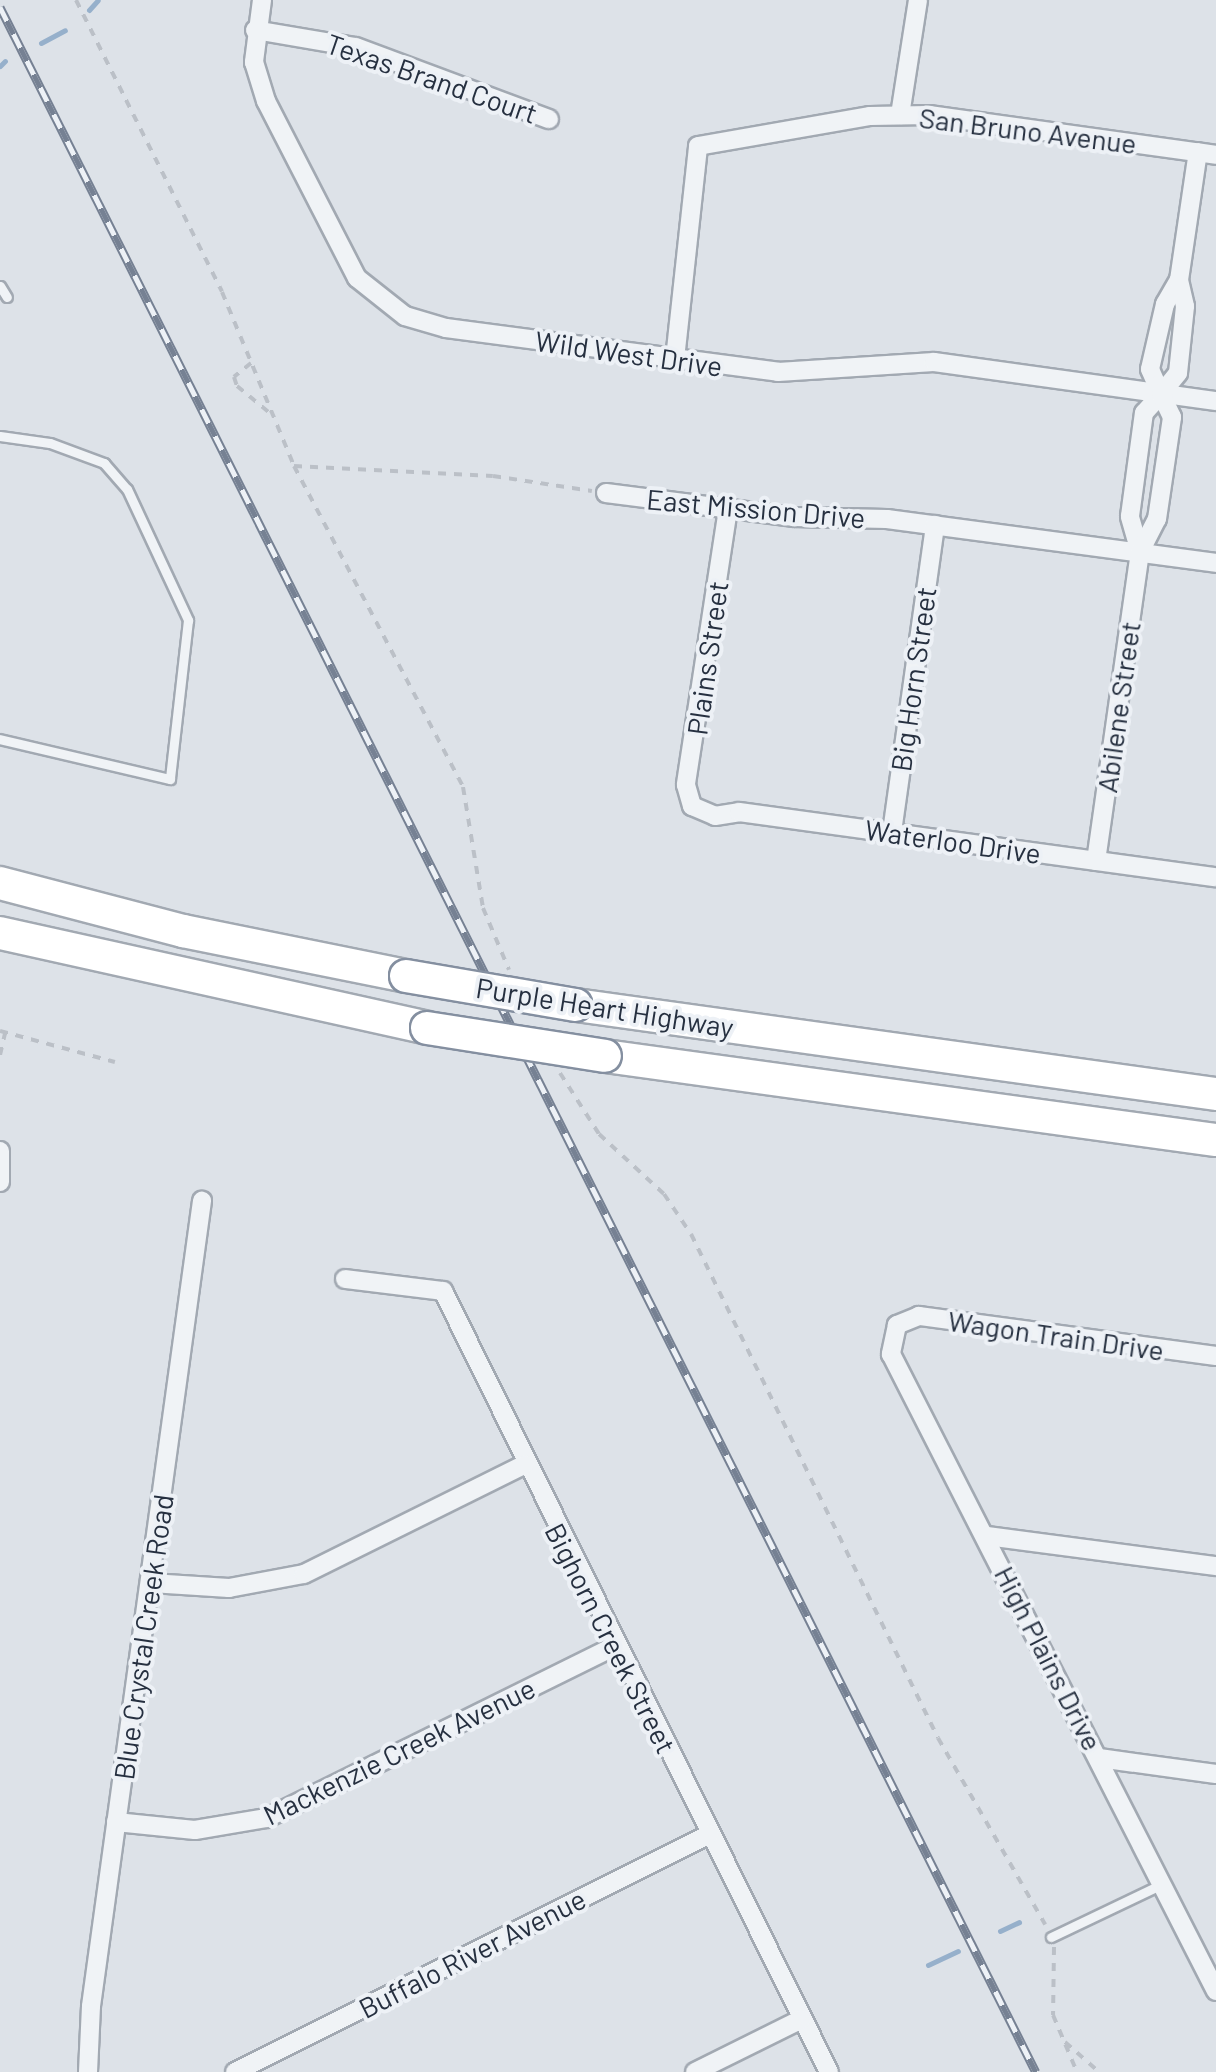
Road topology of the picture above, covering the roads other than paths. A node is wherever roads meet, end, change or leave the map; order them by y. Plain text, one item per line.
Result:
1 (262, 0) edge
2 (918, 0) edge
3 (254, 30) junction
4 (900, 115) junction
5 (549, 119) dead end
6 (1207, 154) edge
7 (0, 286) edge
8 (7, 298) dead end
9 (675, 359) junction
10 (1161, 394) junction
11 (1216, 401) edge
12 (0, 436) edge
13 (606, 493) road end
14 (728, 509) junction
15 (934, 525) junction
16 (1140, 552) junction
17 (1216, 563) edge
18 (0, 739) edge
19 (692, 806) joint
20 (892, 832) junction
21 (1096, 861) junction
22 (1216, 877) edge
23 (0, 883) edge
24 (0, 933) edge
25 (1216, 1094) edge
26 (1216, 1140) edge
27 (0, 1151) edge
28 (0, 1182) edge
29 (202, 1202) dead end
30 (344, 1279) dead end
31 (897, 1325) joint
32 (1216, 1356) edge
33 (524, 1464) junction
34 (987, 1536) junction
35 (1216, 1566) edge
36 (151, 1582) junction
37 (615, 1646) junction
38 (1099, 1758) junction
39 (1216, 1774) edge
40 (116, 1822) junction
41 (710, 1834) junction
42 (1162, 1884) junction
43 (1051, 1937) dead end
44 (1215, 1985) edge
45 (802, 2018) junction
46 (88, 2072) edge
47 (235, 2072) edge
48 (696, 2072) edge
49 (829, 2072) edge

1 - 3 street, Wild West Drive
2 - 4 street
3 - 5 street, Texas Brand Court
3 - 9 street, Wild West Drive
4 - 6 street, San Bruno Avenue
4 - 9 street, San Bruno Avenue
6 - 10 street, Abilene Street
7 - 8 lane
9 - 10 street, Wild West Drive
10 - 11 street, Wild West Drive
10 - 16 street, Abilene Street
10 - 16 street, Abilene Street
12 - 18 lane
13 - 14 street, East Mission Drive
14 - 15 street, East Mission Drive
14 - 19 street, Plains Street
15 - 16 street, East Mission Drive
15 - 20 street, Big Horn Street
16 - 17 street, East Mission Drive
16 - 21 street, Abilene Street
19 - 20 street, Waterloo Drive
20 - 21 street, Waterloo Drive
21 - 22 street, Waterloo Drive
23 - 25 highway, Purple Heart Highway, bridge
24 - 26 highway, Purple Heart Highway, bridge
27 - 28 street
29 - 36 street, Blue Crystal Creek Road
30 - 33 street, Bighorn Creek Street
31 - 32 street, Wagon Train Drive
31 - 34 street, High Plains Drive
33 - 36 street
33 - 37 street, Bighorn Creek Street
34 - 35 street
34 - 38 street, High Plains Drive
36 - 40 street, Blue Crystal Creek Road
37 - 40 street, Mackenzie Creek Avenue
37 - 41 street, Bighorn Creek Street
38 - 39 street
38 - 42 street, High Plains Drive
40 - 46 street, Blue Crystal Creek Road
41 - 45 street, Bighorn Creek Street
41 - 47 street, Buffalo River Avenue
42 - 43 lane
42 - 44 street, High Plains Drive
45 - 48 street
45 - 49 street, Bighorn Creek Street

